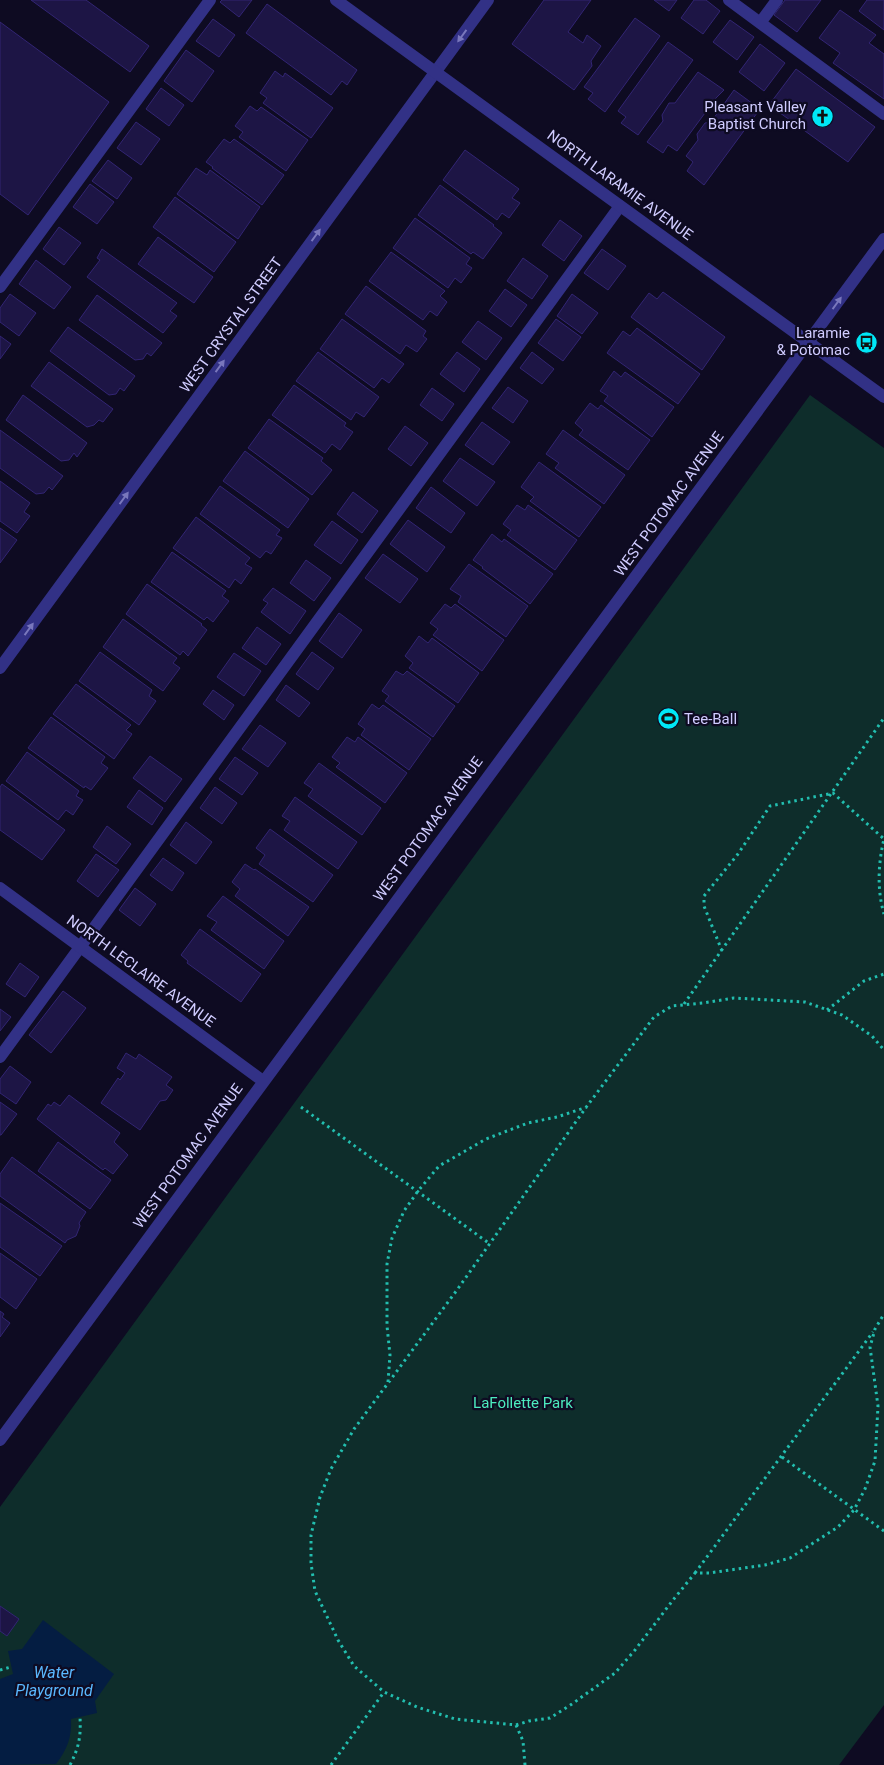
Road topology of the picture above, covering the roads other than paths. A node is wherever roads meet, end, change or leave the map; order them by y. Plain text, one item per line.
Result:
1 (210, 0) edge
2 (336, 0) edge
3 (488, 0) edge
4 (729, 0) edge
5 (777, 0) edge
6 (760, 23) junction
7 (435, 72) junction
8 (884, 114) edge
9 (620, 206) junction
10 (884, 239) edge
11 (0, 287) edge
12 (809, 343) junction
13 (884, 397) edge
14 (0, 668) edge
15 (0, 888) edge
16 (80, 947) junction
17 (0, 1057) edge
18 (263, 1081) junction
19 (0, 1440) edge

1 - 11 street
2 - 7 street, NORTH LARAMIE AVENUE
3 -> 7 street, WEST CRYSTAL STREET
4 - 6 street
5 - 6 street
6 - 8 street
7 - 9 street, NORTH LARAMIE AVENUE
14 -> 7 street, WEST CRYSTAL STREET
9 - 12 street, NORTH LARAMIE AVENUE
9 - 16 street
12 -> 10 street, WEST POTOMAC AVENUE
12 - 13 street, NORTH LARAMIE AVENUE
12 - 18 street, WEST POTOMAC AVENUE
15 - 16 street, NORTH LECLAIRE AVENUE
16 - 17 street
16 - 18 street, NORTH LECLAIRE AVENUE
18 - 19 street, WEST POTOMAC AVENUE

